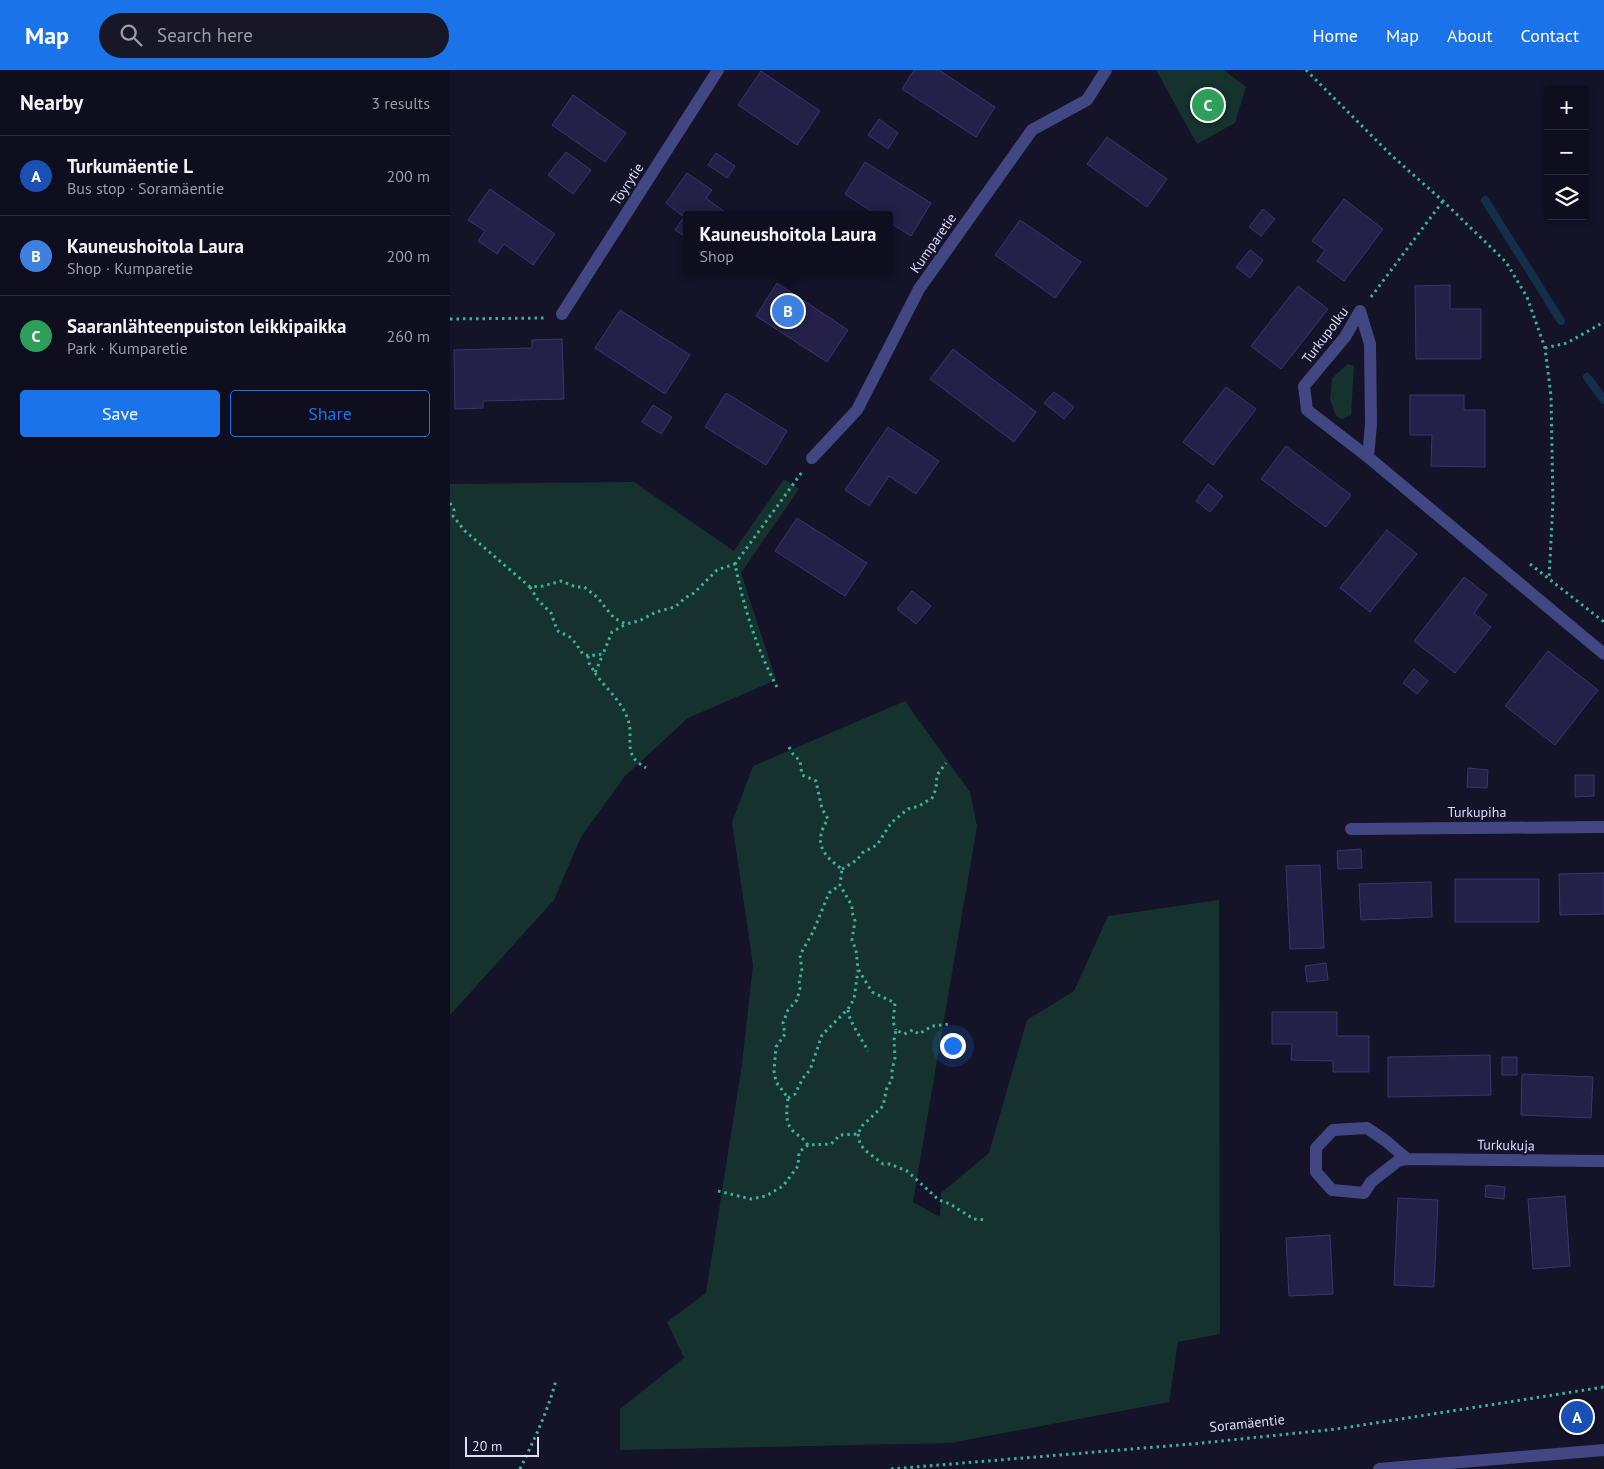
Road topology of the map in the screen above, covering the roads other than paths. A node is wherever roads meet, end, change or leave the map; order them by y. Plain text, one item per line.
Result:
1 (718, 70) edge
2 (1106, 70) edge
3 (562, 314) road end
4 (1368, 457) junction
5 (812, 458) road end
6 (1604, 654) edge
7 (1604, 827) edge
8 (1351, 830) dead end
9 (1407, 1159) junction
10 (1604, 1161) edge
11 (1604, 1450) edge
12 (1379, 1469) edge

1 - 3 street, Töyrytie
2 - 5 street, Kumparetie
4 - 4 street, Turkupolku
4 - 6 street, Turkupolku
7 - 8 street, Turkupiha
9 - 9 street, Turkukuja
9 - 10 street, Turkukuja
11 - 12 street

